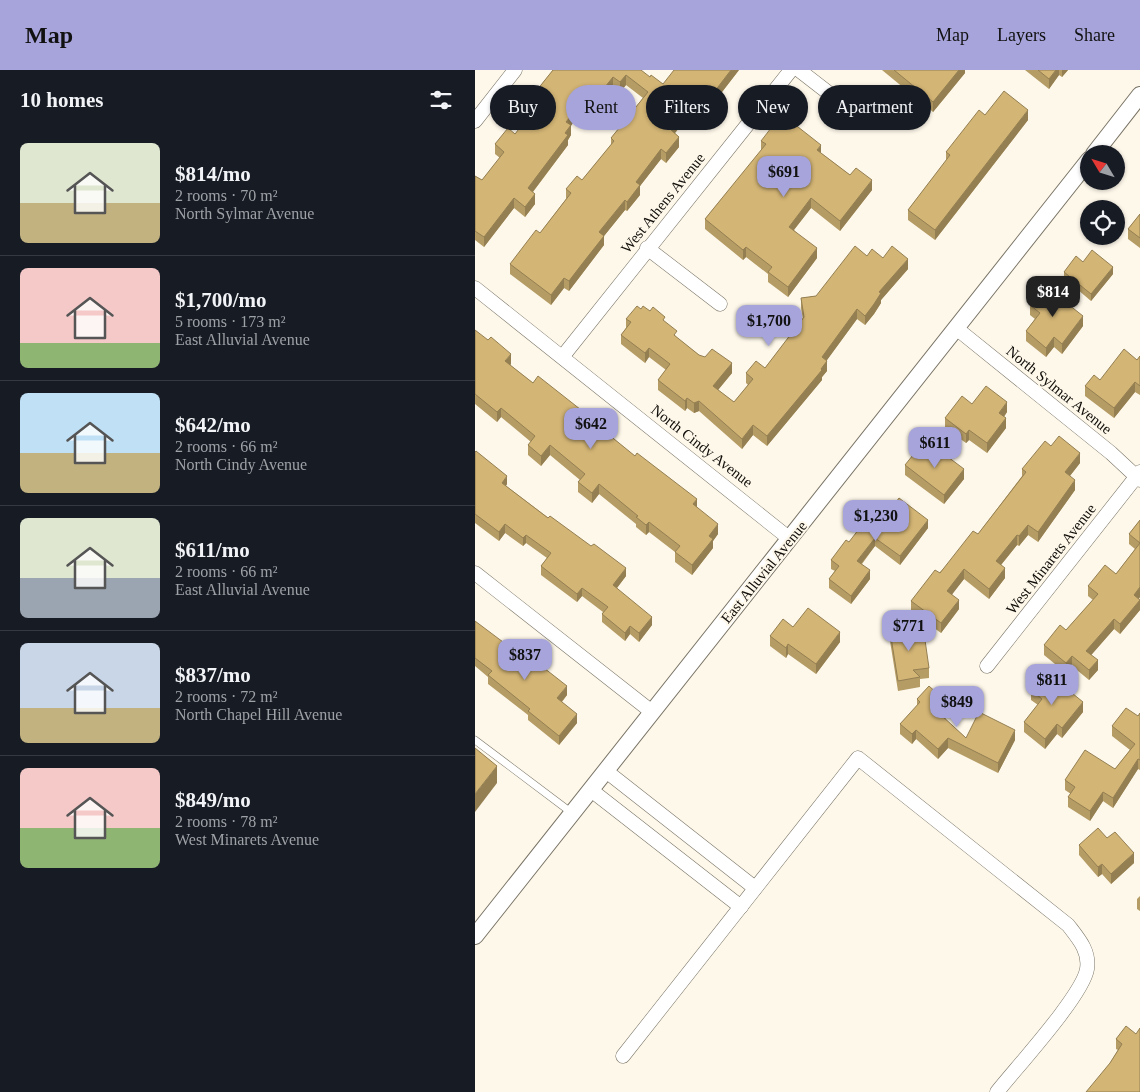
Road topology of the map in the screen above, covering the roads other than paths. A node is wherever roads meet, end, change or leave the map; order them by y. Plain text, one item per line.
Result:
1 (515, 70) edge
2 (791, 70) edge
3 (799, 70) edge
4 (818, 85) edge
5 (1140, 95) edge
6 (475, 121) edge
7 (1101, 145) edge
8 (1080, 171) edge
9 (647, 248) junction
10 (475, 288) edge
11 (720, 304) dead end
12 (956, 328) junction
13 (563, 356) junction
14 (1139, 476) edge
15 (790, 539) junction
16 (475, 573) edge
17 (987, 666) dead end
18 (652, 712) junction
19 (475, 740) edge
20 (605, 771) junction
21 (591, 790) junction
22 (572, 814) junction
23 (755, 888) junction
24 (741, 907) junction
25 (475, 936) edge
26 (623, 1056) dead end
27 (997, 1092) edge

1 - 6 street
2 - 9 street, West Athens Avenue
3 - 4 street
5 - 7 street
8 - 12 street, East Alluvial Avenue
9 - 11 street
9 - 13 street, West Athens Avenue
10 - 13 street, North Cindy Avenue
12 - 14 street, North Sylmar Avenue
12 - 15 street, East Alluvial Avenue
13 - 15 street, North Cindy Avenue
14 - 17 street, West Minarets Avenue
15 - 18 street, East Alluvial Avenue
16 - 18 street
18 - 20 street, East Alluvial Avenue
19 - 22 lane
20 - 21 street, East Alluvial Avenue
20 - 23 street
21 - 22 street, East Alluvial Avenue
21 - 24 street
22 - 25 street, East Alluvial Avenue
23 - 24 street
23 - 27 street
24 - 26 street

